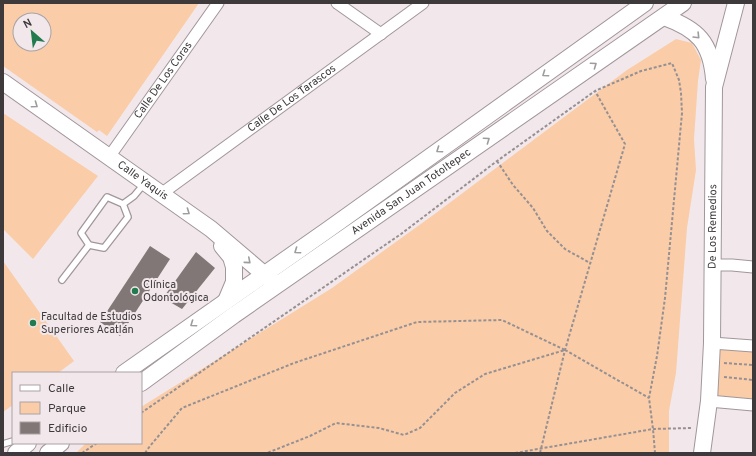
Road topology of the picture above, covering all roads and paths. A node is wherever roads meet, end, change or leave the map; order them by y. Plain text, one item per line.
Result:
1 (218, 3) edge
2 (337, 3) edge
3 (424, 3) edge
4 (645, 3) edge
5 (683, 3) edge
6 (736, 3) edge
7 (664, 17) junction
8 (381, 34) junction
9 (3, 82) edge
10 (714, 87) junction
11 (595, 91) junction
12 (109, 157) junction
13 (497, 161) junction
14 (145, 183) junction
15 (161, 194) junction
16 (123, 204) junction
17 (211, 229) junction
18 (89, 245) junction
19 (590, 263) junction
20 (713, 265) junction
21 (753, 268) edge
22 (264, 274) junction
23 (62, 280) dead end
24 (278, 286) junction
25 (225, 302) junction
26 (712, 343) junction
27 (753, 346) edge
28 (565, 350) junction
29 (753, 365) edge
30 (723, 370) dead end
31 (125, 372) edge
32 (723, 377) dead end
33 (753, 380) edge
34 (142, 382) edge
35 (649, 398) junction
36 (709, 401) junction
37 (753, 405) edge
38 (142, 411) edge
39 (706, 427) junction
40 (653, 429) junction
41 (27, 444) edge
42 (59, 444) edge
43 (96, 444) edge
44 (541, 448) junction
45 (16, 453) edge
46 (48, 453) edge
47 (82, 453) edge
48 (146, 453) edge
49 (218, 453) edge
50 (226, 453) edge
51 (267, 453) edge
52 (515, 453) edge
53 (540, 453) edge
54 (655, 453) edge
55 (702, 453) edge

1 - 12 street, Calle De Los Coras
2 - 8 street
3 - 8 street, Calle De Los Tarascos
4 -> 22 main road, Avenida San Juan Totoltepec
5 - 7 main road, Avenida San Juan Totoltepec
6 - 10 main road, De Los Remedios
7 -> 10 main road
24 -> 7 main road, Avenida San Juan Totoltepec
8 - 15 street, Calle De Los Tarascos
9 -> 12 main road, Calle Yaquis
10 - 20 main road, De Los Remedios
11 - 13 path
11 - 19 path
11 - 35 path
12 - 14 main road, Calle Yaquis
13 - 19 path
13 - 38 path
14 - 15 main road, Calle Yaquis
14 - 16 lane
15 -> 17 main road, Calle Yaquis
16 - 18 lane
16 - 18 lane
17 -> 22 main road, Calle Yaquis
17 - 25 main road
18 - 23 lane
19 - 28 path
20 - 21 street
20 - 26 main road, De Los Remedios
22 - 24 main road, Calle Yaquis
22 - 25 main road, Avenida San Juan Totoltepec
24 - 34 main road, Avenida San Juan Totoltepec
25 -> 31 main road, Avenida San Juan Totoltepec
26 - 27 street
26 - 36 main road, De Los Remedios
28 - 35 path
28 - 44 path
28 - 48 path
28 - 51 path
29 - 30 path
32 - 33 path
35 - 40 path
36 - 37 street
36 - 39 main road, De Los Remedios
39 - 40 path
39 - 55 main road, De Los Remedios
40 - 44 path
40 - 54 path
41 - 45 main road
42 - 46 main road
43 - 47 path
44 - 52 path
44 - 53 path
49 - 50 path

